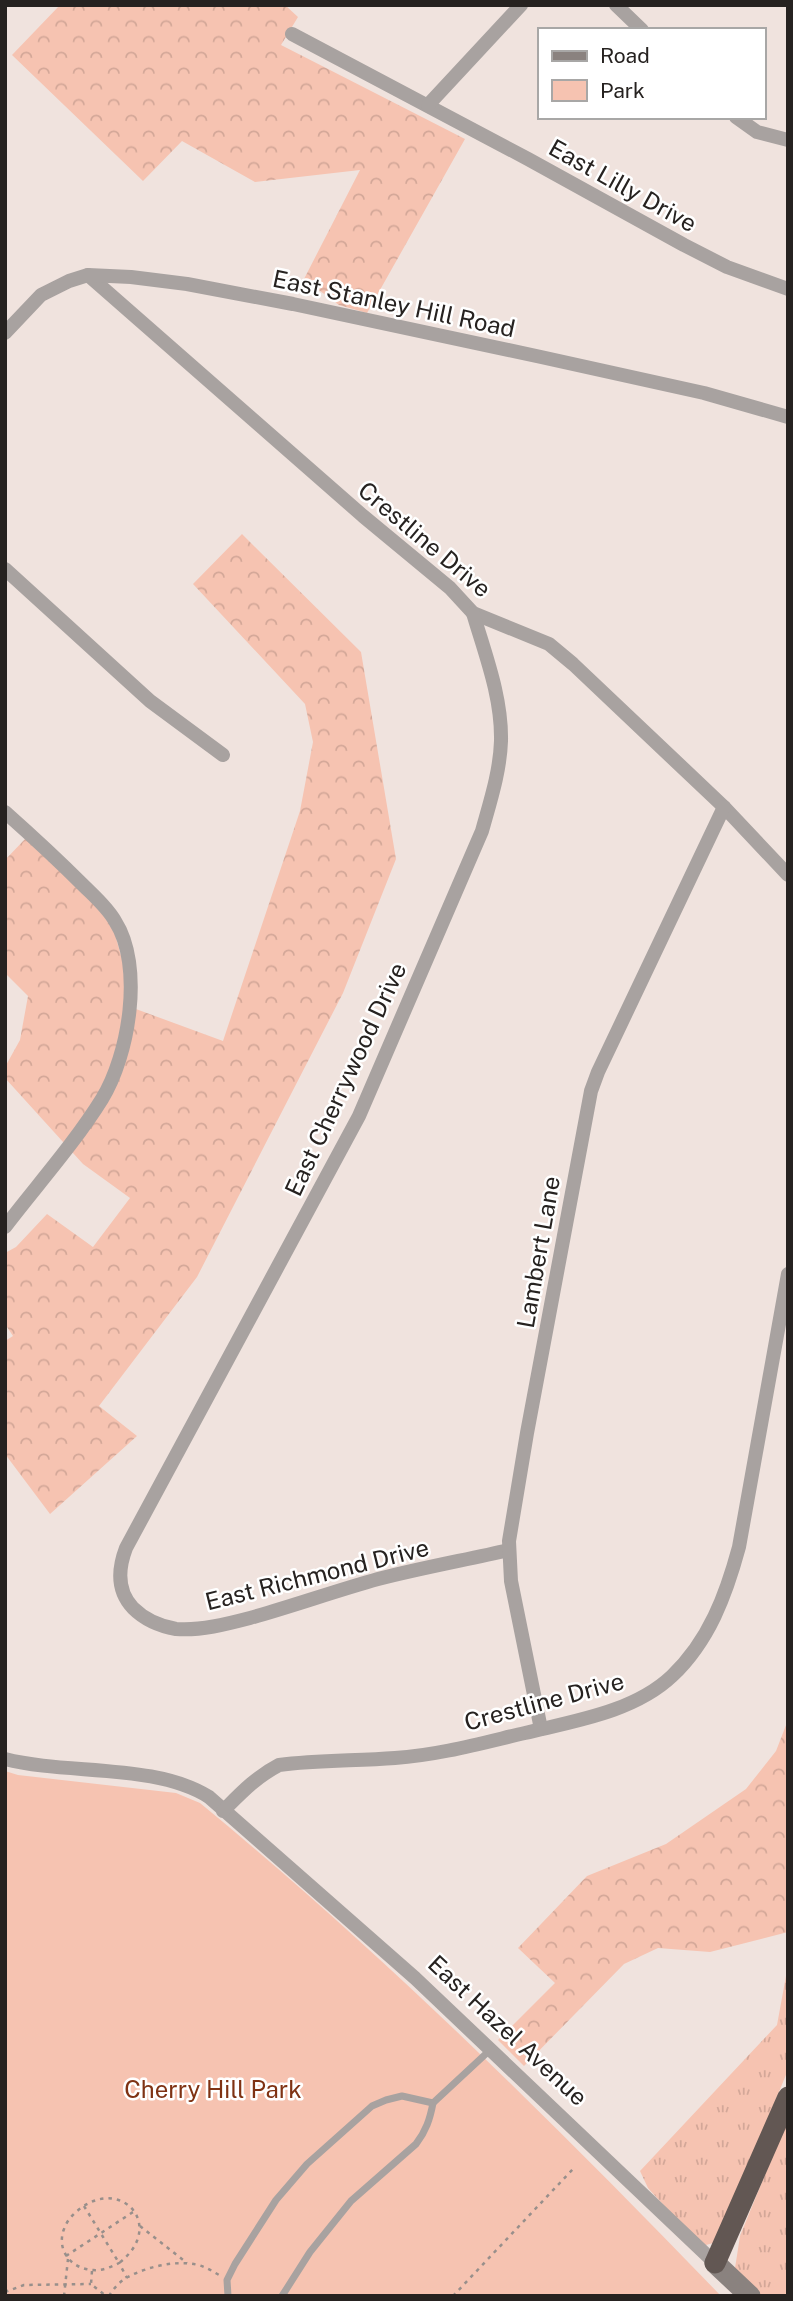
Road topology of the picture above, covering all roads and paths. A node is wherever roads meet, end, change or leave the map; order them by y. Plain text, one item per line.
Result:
1 (521, 5) edge
2 (616, 5) edge
3 (640, 28) edge
4 (292, 34) dead end
5 (428, 105) junction
6 (739, 119) edge
7 (788, 140) edge
8 (88, 275) junction
9 (788, 289) edge
10 (5, 333) edge
11 (788, 417) edge
12 (5, 569) edge
13 (473, 613) junction
14 (223, 755) dead end
15 (724, 807) junction
16 (5, 812) edge
17 (788, 875) edge
18 (5, 1227) edge
19 (788, 1274) edge
20 (509, 1550) junction
21 (138, 1613) joint
22 (541, 1729) junction
23 (5, 1759) edge
24 (223, 1811) junction
25 (490, 2050) junction
26 (788, 2097) edge
27 (433, 2103) junction
28 (573, 2169) dead end
29 (83, 2206) junction
30 (133, 2212) junction
31 (140, 2226) junction
32 (101, 2233) junction
33 (67, 2258) junction
34 (119, 2263) junction
35 (187, 2263) junction
36 (715, 2263) junction
37 (92, 2270) junction
38 (127, 2278) junction
39 (227, 2280) junction
40 (91, 2284) junction
41 (65, 2286) junction
42 (5, 2292) edge
43 (64, 2296) edge
44 (107, 2296) edge
45 (228, 2296) edge
46 (282, 2296) edge
47 (453, 2296) edge
48 (750, 2296) edge

1 - 5 street
2 - 3 street
4 - 5 street, East Lilly Drive
5 - 9 street, East Lilly Drive
6 - 7 street
8 - 10 street, East Stanley Hill Road
8 - 11 street, East Stanley Hill Road
8 - 13 street, Crestline Drive
12 - 14 street
13 - 15 street, Crestline Drive
13 - 21 street, East Cherrywood Drive
15 - 17 street, Crestline Drive
15 - 20 street, Lambert Lane
16 - 18 street
19 - 22 street, Crestline Drive
20 - 21 street, East Richmond Drive
20 - 22 street, Lambert Lane
22 - 24 street, Crestline Drive
23 - 24 street, East Hazel Avenue
24 - 25 street, East Hazel Avenue
25 - 27 lane
25 - 36 street, East Hazel Avenue
26 - 36 highway
27 - 39 lane
27 - 46 lane
28 - 47 path
29 - 30 path
29 - 32 path
29 - 33 path
30 - 31 path
30 - 32 path
31 - 34 path
31 - 35 path
32 - 33 path
32 - 34 path
33 - 37 path
33 - 41 path
34 - 37 path
34 - 38 path
35 - 38 path
35 - 39 path
36 - 48 main road, East Hazel Avenue
37 - 40 path
38 - 44 path
39 - 45 lane
40 - 41 path
40 - 44 path
41 - 42 path
41 - 43 path

